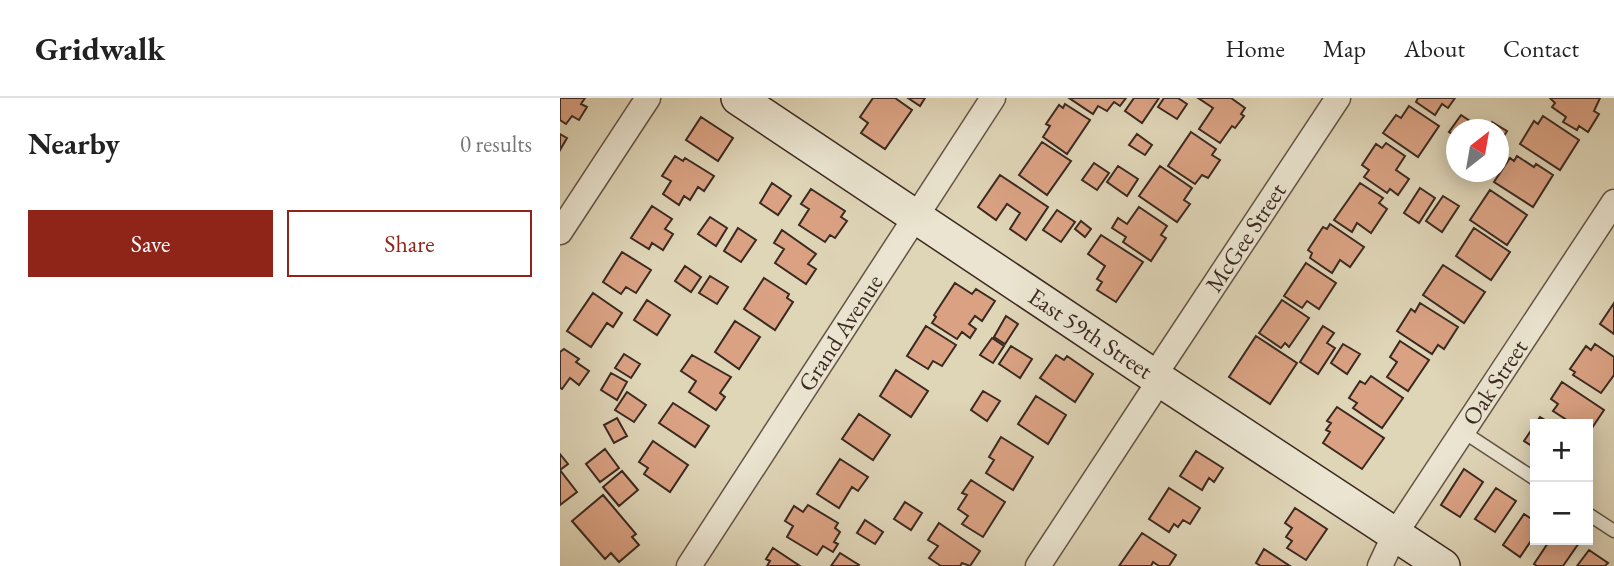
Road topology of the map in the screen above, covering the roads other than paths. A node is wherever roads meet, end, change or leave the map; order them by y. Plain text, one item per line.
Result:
1 (648, 98) edge
2 (738, 98) edge
3 (993, 98) edge
4 (1338, 98) edge
5 (1614, 202) edge
6 (916, 217) junction
7 (560, 232) edge
8 (1157, 378) junction
9 (1462, 431) junction
10 (1530, 476) edge
11 (1593, 517) edge
12 (1614, 531) edge
13 (1395, 534) junction
14 (689, 566) edge
15 (1038, 566) edge
16 (1380, 566) edge
17 (1443, 566) edge

1 - 7 street
2 - 6 street, East 59th Street
3 - 6 street, Grand Avenue
4 - 8 street, McGee Street
5 - 9 street, Oak Street
6 - 8 street, East 59th Street
6 - 14 street, Grand Avenue
8 - 13 street, East 59th Street
8 - 15 street, McGee Street
9 - 10 lane
9 - 13 street, Oak Street
11 - 12 lane
13 - 16 street, Oak Street
13 - 17 street, East 59th Street

